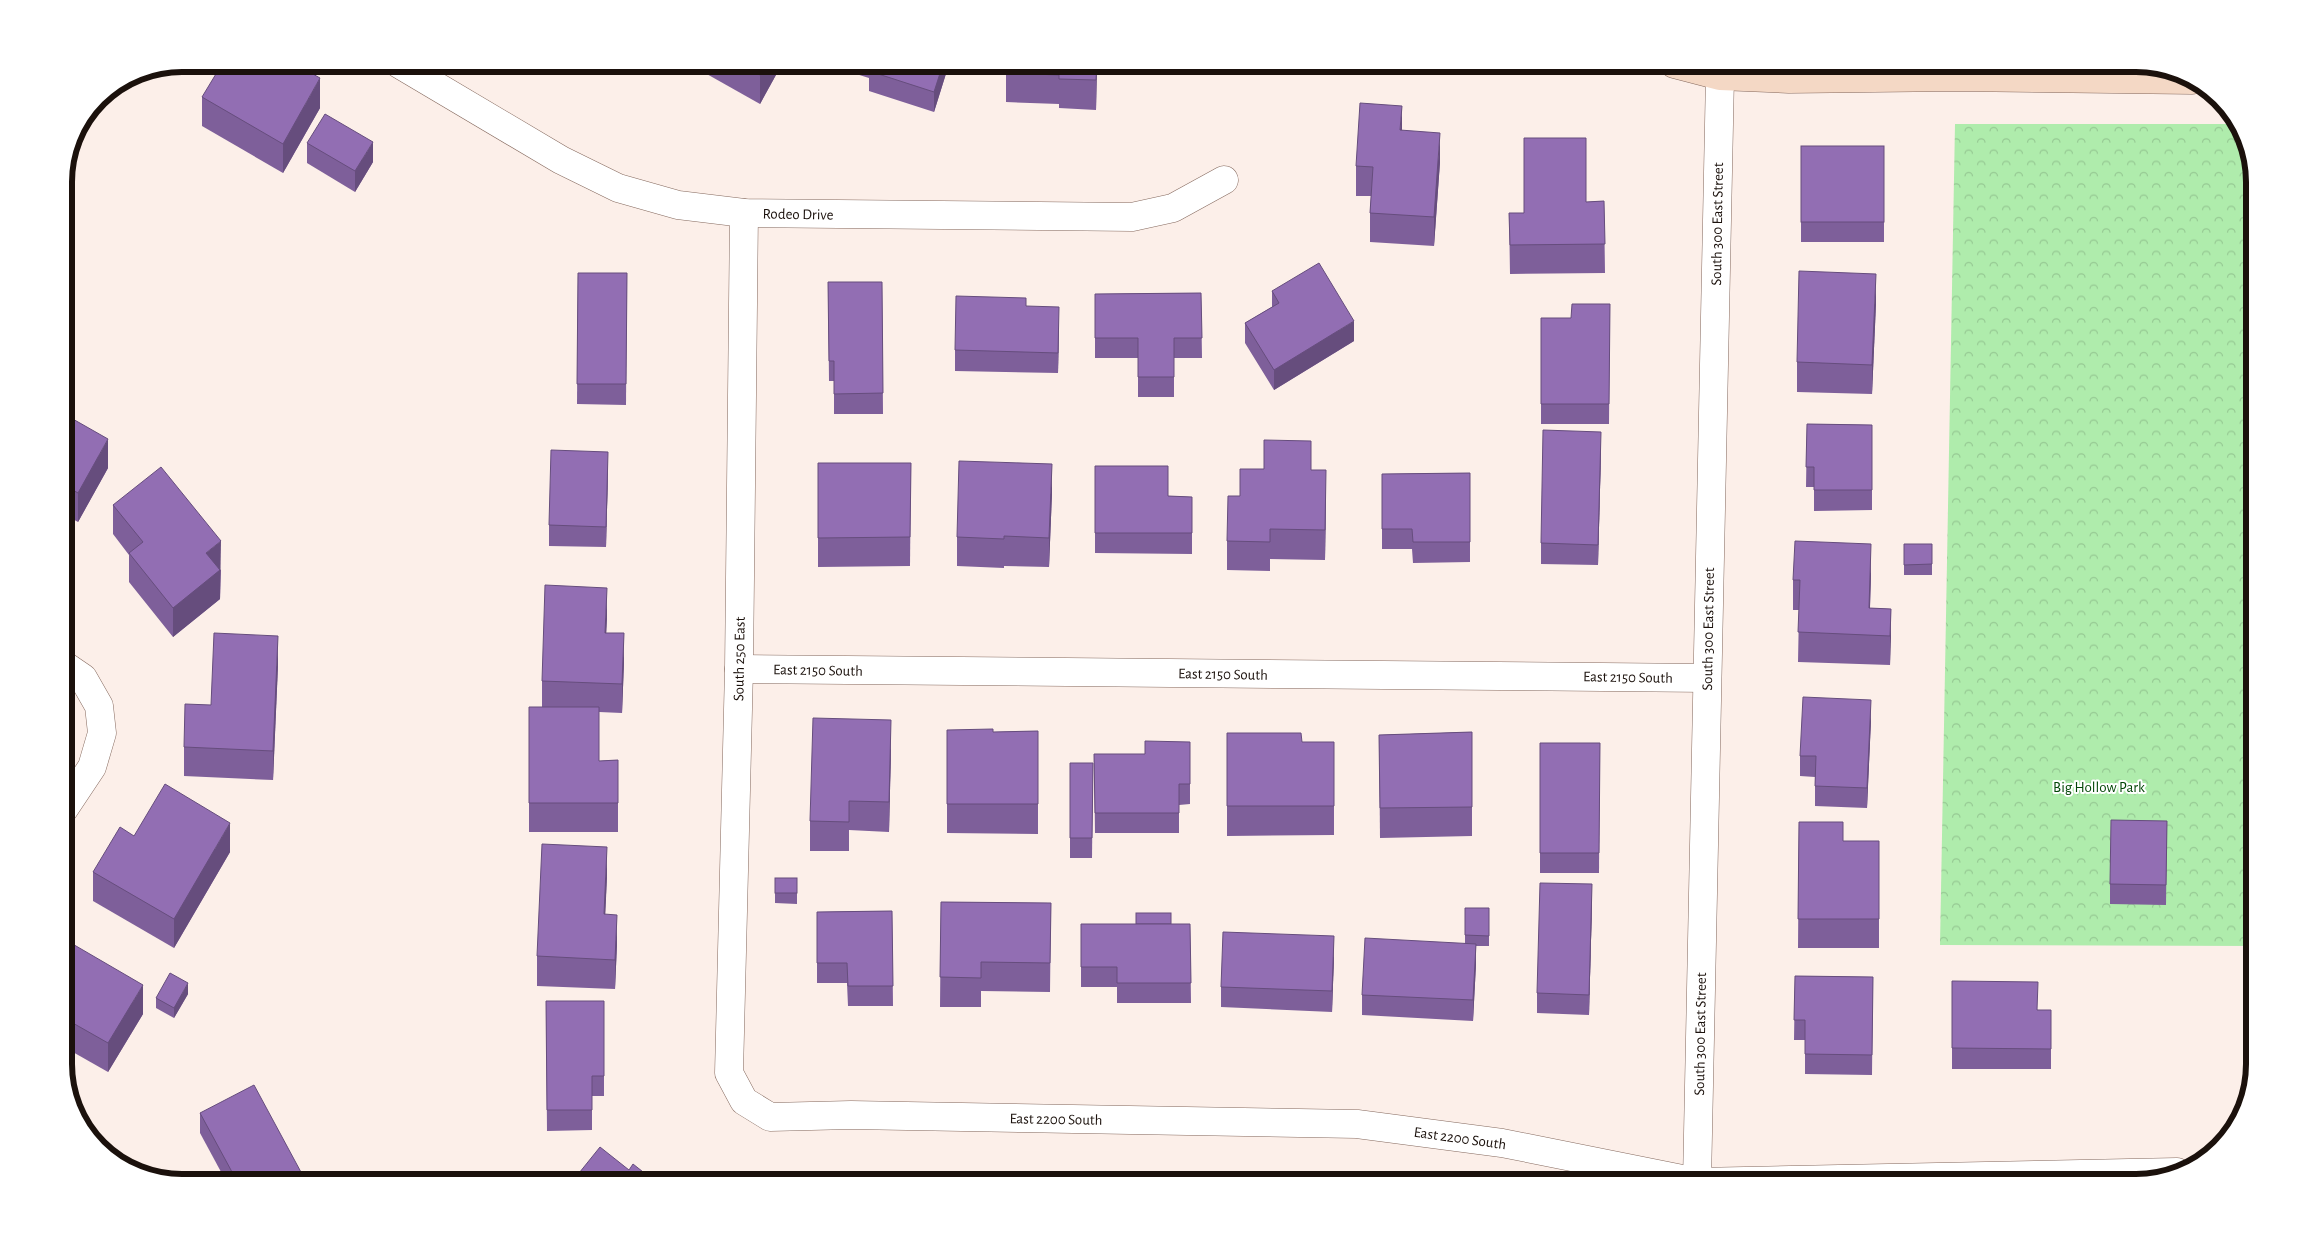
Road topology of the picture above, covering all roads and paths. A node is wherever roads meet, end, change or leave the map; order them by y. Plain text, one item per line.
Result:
1 (414, 73) edge
2 (1708, 73) edge
3 (1720, 76) junction
4 (2175, 80) edge
5 (1224, 180) dead end
6 (744, 213) junction
7 (739, 669) junction
8 (73, 671) edge
9 (1707, 678) junction
10 (73, 796) edge
11 (744, 1101) joint
12 (2157, 1172) edge
13 (1656, 1174) edge
14 (1697, 1174) edge
15 (2081, 1174) edge

1 - 6 street, Rodeo Drive
2 - 3 street
3 - 4 street
3 - 9 street, South 300 East Street
5 - 6 street, Rodeo Drive
6 - 7 street, South 250 East
7 - 9 street, East 2150 South
7 - 11 street, South 250 East
8 - 10 street
9 - 14 street, South 300 East Street
11 - 13 street, East 2200 South
12 - 15 street, East 2200 South

